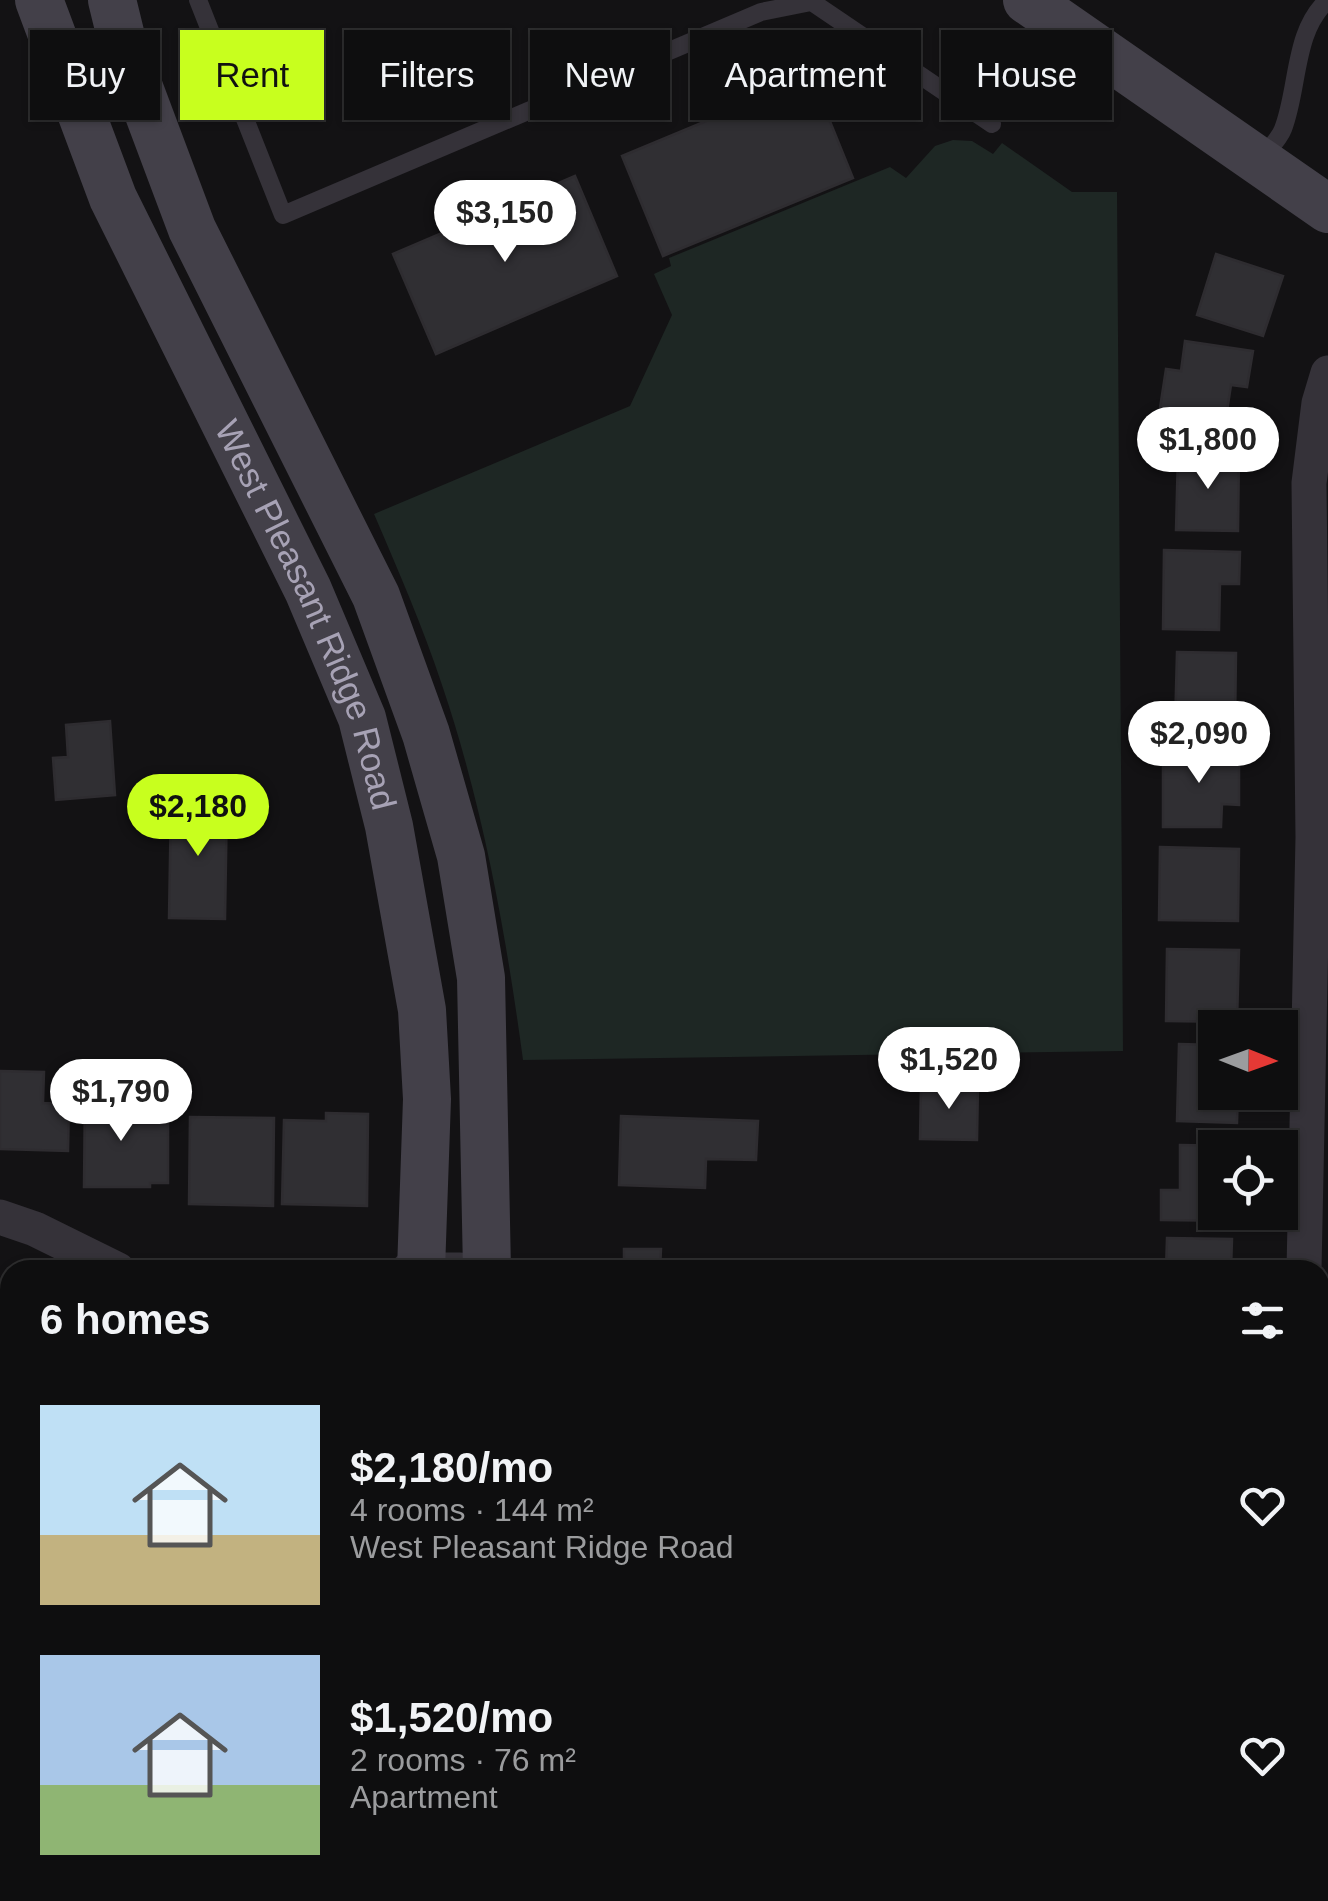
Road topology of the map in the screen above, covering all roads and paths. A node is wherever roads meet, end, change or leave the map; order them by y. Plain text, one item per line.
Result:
1 (198, 0) edge
2 (1027, 0) edge
3 (1328, 0) edge
4 (114, 1) edge
5 (810, 1) edge
6 (42, 11) edge
7 (992, 124) dead end
8 (1259, 161) junction
9 (1328, 210) edge
10 (1328, 373) edge
11 (1319, 596) edge
12 (1318, 1011) edge
13 (0, 1217) edge
14 (98, 1260) edge
15 (421, 1260) edge
16 (487, 1260) edge
17 (1305, 1260) edge

1 - 5 lane
2 - 8 main road
3 - 8 lane
4 - 6 main road
4 - 16 main road, West Pleasant Ridge Road
5 - 7 lane
6 - 15 main road, West Pleasant Ridge Road
8 - 9 main road
10 - 11 street
11 - 12 street
12 - 17 street
13 - 14 street

